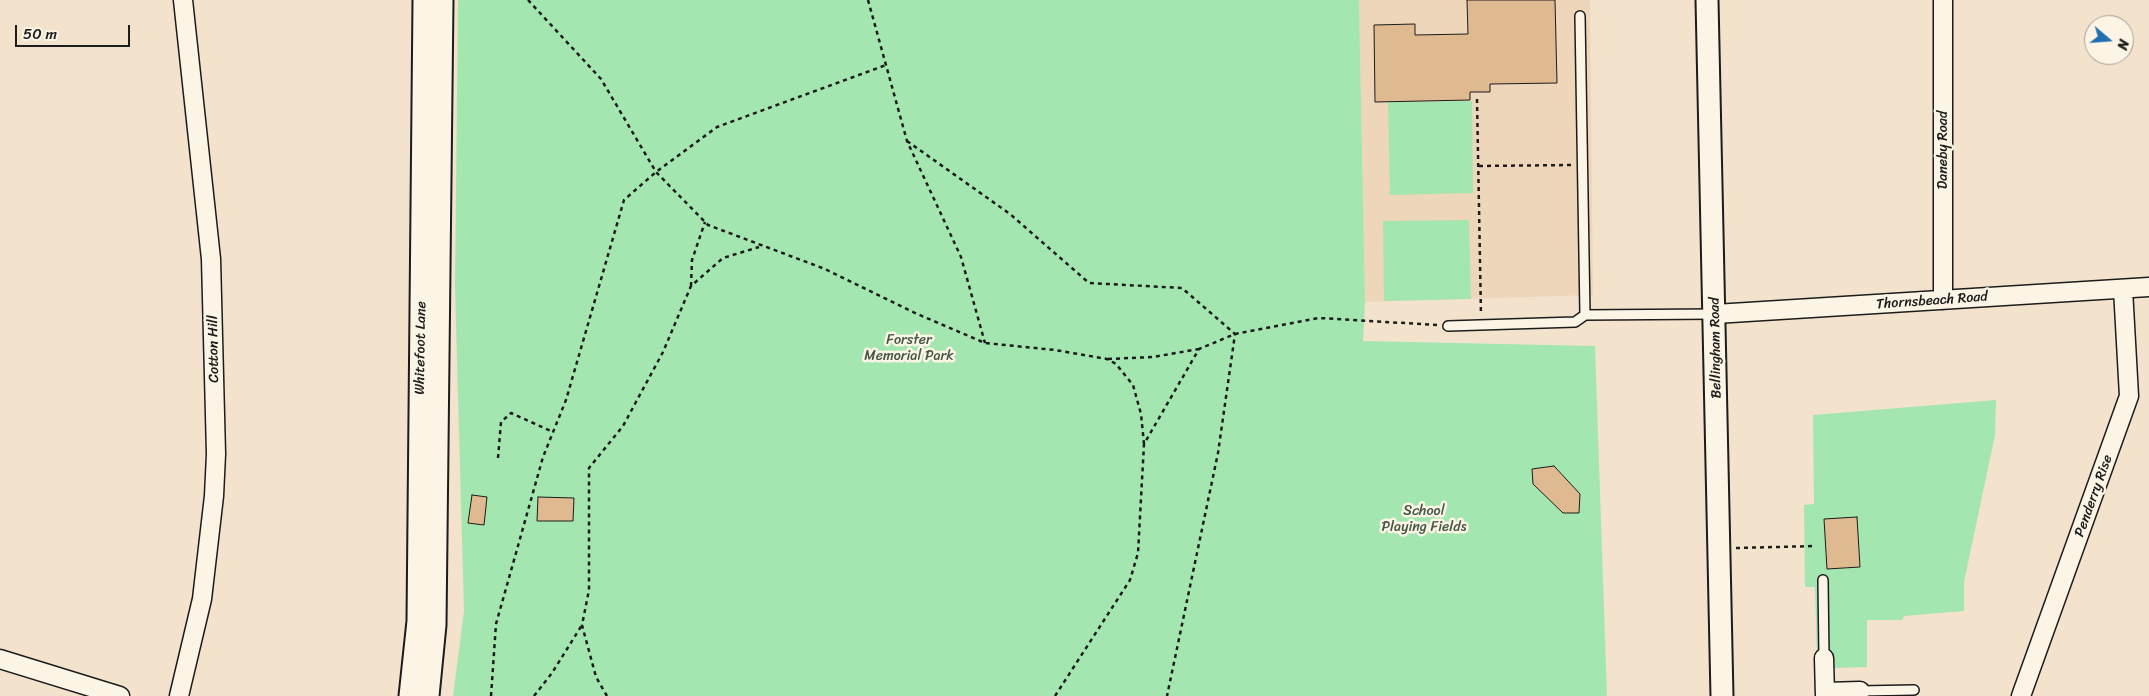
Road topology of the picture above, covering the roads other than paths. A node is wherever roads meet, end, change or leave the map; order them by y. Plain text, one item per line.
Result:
1 (183, 0) edge
2 (424, 0) edge
3 (442, 0) edge
4 (1707, 0) edge
5 (1943, 0) edge
6 (1580, 16) dead end
7 (432, 117) junction
8 (2149, 287) edge
9 (2123, 289) junction
10 (1943, 300) junction
11 (1715, 314) junction
12 (1585, 315) junction
13 (1448, 326) road end
14 (1823, 580) dead end
15 (0, 658) edge
16 (1824, 658) joint
17 (1914, 690) dead end
18 (1860, 691) joint
19 (1825, 694) edge
20 (120, 696) edge
21 (180, 696) edge
22 (410, 696) edge
23 (428, 696) edge
24 (1722, 696) edge
25 (2021, 696) edge

1 - 21 street, Cotton Hill
2 - 7 street, Whitefoot Lane
3 - 7 street, Whitefoot Lane
4 - 11 street, Bellingham Road
5 - 10 street, Daneby Road
6 - 12 lane
7 - 22 street, Whitefoot Lane
7 - 23 street, Whitefoot Lane
8 - 9 street, Thornsbeach Road
9 - 10 street, Thornsbeach Road
9 - 25 street, Penderry Rise
10 - 11 street, Thornsbeach Road
11 - 12 lane
11 - 24 street, Bellingham Road
12 - 13 lane
14 - 16 lane
15 - 20 street
16 - 19 street
17 - 18 lane
18 - 19 street

